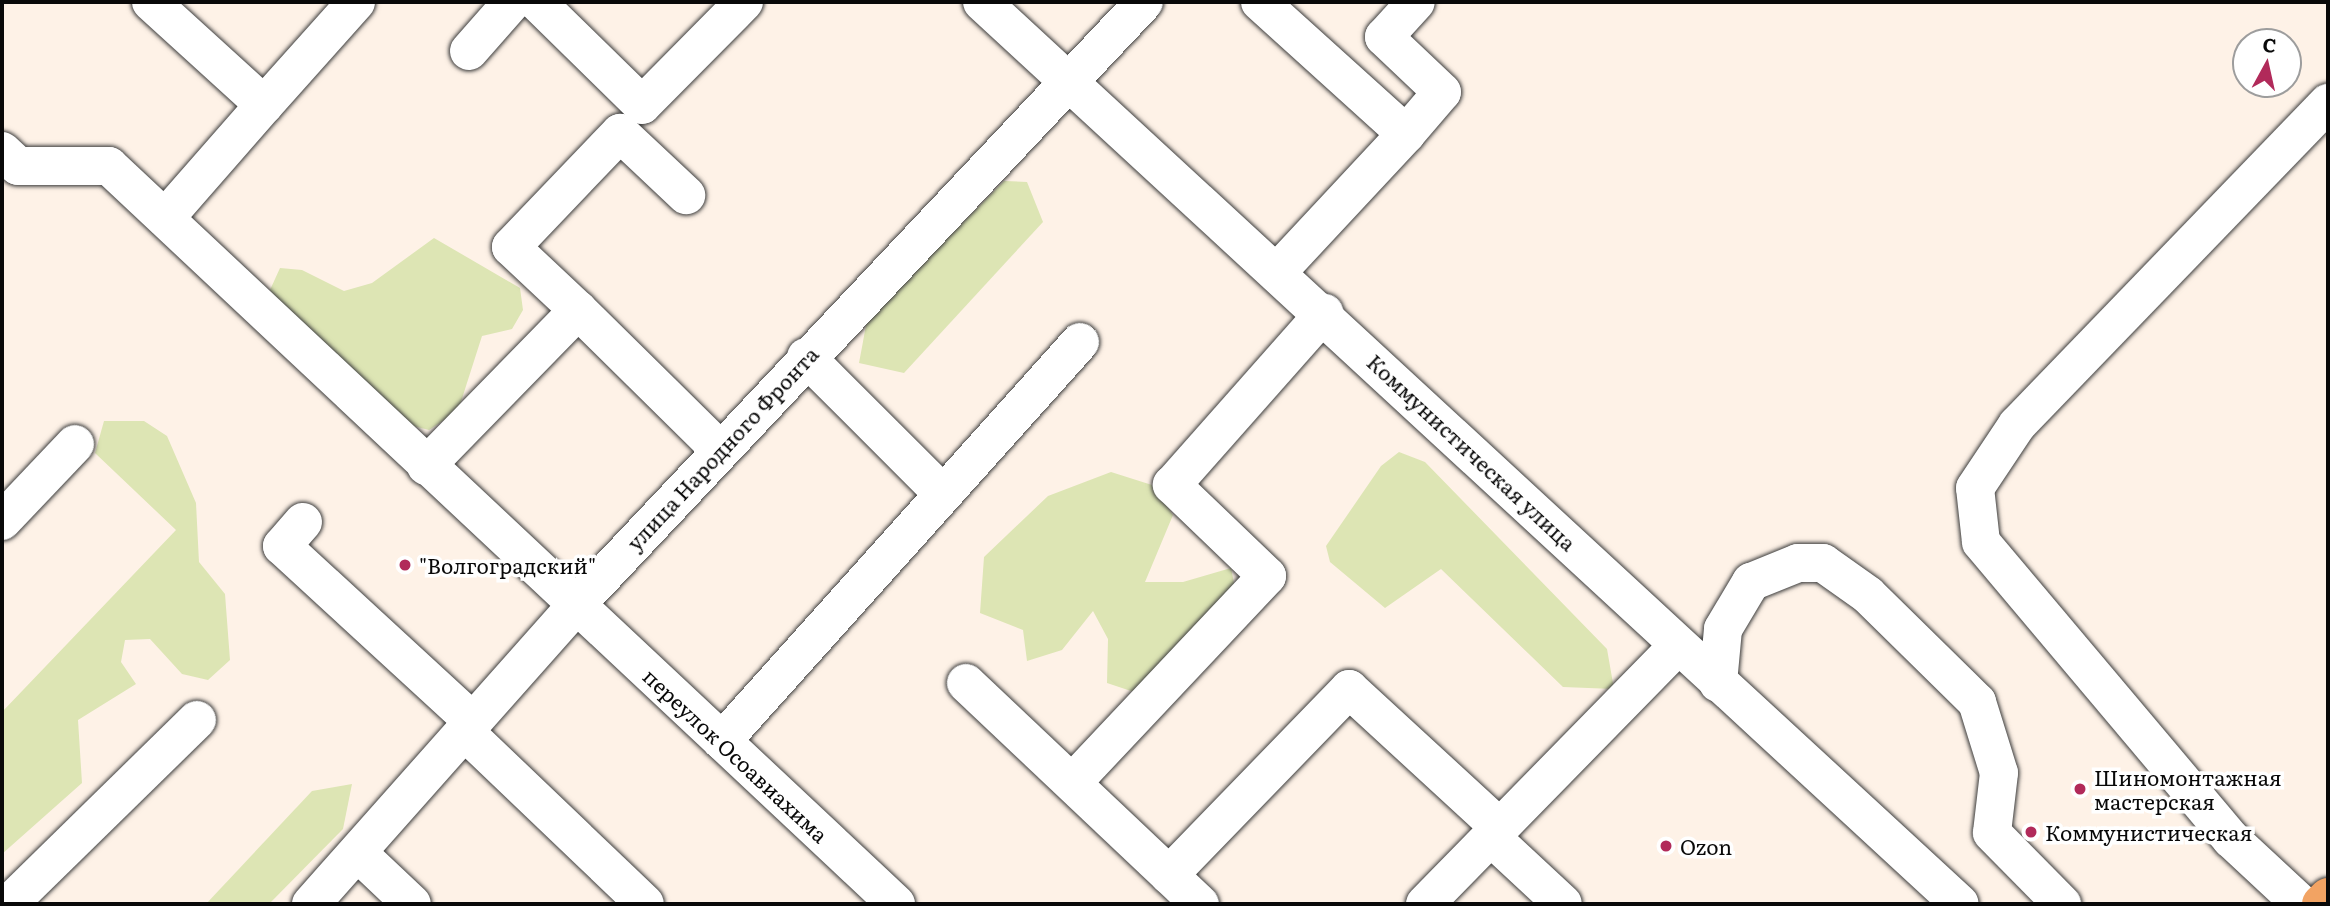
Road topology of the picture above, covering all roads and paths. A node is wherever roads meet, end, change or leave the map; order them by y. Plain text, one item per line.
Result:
1 (151, 2) edge
2 (356, 2) edge
3 (512, 2) edge
4 (537, 2) edge
5 (744, 2) edge
6 (982, 2) edge
7 (1144, 2) edge
8 (1260, 2) edge
9 (1416, 2) edge
10 (469, 51) dead end
11 (1067, 82) junction
12 (2328, 103) edge
13 (264, 105) junction
14 (631, 119) junction
15 (1406, 134) junction
16 (2, 151) edge
17 (686, 195) dead end
18 (165, 218) junction
19 (1279, 270) junction
20 (578, 310) junction
21 (1324, 313) junction
22 (1080, 342) dead end
23 (806, 357) junction
24 (75, 444) dead end
25 (720, 450) junction
26 (426, 466) junction
27 (942, 493) junction
28 (2, 521) edge
29 (303, 522) dead end
30 (576, 605) junction
31 (1678, 646) junction
32 (966, 683) dead end
33 (1718, 683) junction
34 (197, 720) dead end
35 (468, 726) junction
36 (722, 741) junction
37 (1073, 782) junction
38 (1496, 832) junction
39 (358, 853) junction
40 (1169, 875) junction
41 (2328, 897) edge
42 (9, 904) edge
43 (311, 904) edge
44 (412, 904) edge
45 (645, 904) edge
46 (896, 904) edge
47 (1200, 904) edge
48 (1425, 904) edge
49 (1563, 904) edge
50 (1960, 904) edge
51 (2062, 904) edge
52 (2301, 904) edge
53 (2321, 904) edge

1 - 13 street
2 - 13 street
3 - 10 street
4 - 14 street
5 - 14 street
6 - 11 street, Коммунистическая улица
7 - 11 street, улица Народного Фронта
8 - 15 street
9 - 15 street
11 - 19 street, Коммунистическая улица
11 - 23 street, улица Народного Фронта
12 - 52 street
13 - 18 street
14 - 17 street
14 - 20 street
15 - 19 street
16 - 18 street, переулок Осоавиахима
18 - 26 street, переулок Осоавиахима
19 - 21 street, Коммунистическая улица
20 - 25 street
20 - 26 street
21 - 31 street, Коммунистическая улица
21 - 37 street
22 - 27 street
23 - 25 street, улица Народного Фронта
23 - 27 street
24 - 28 street
25 - 30 street, улица Народного Фронта
26 - 30 street, переулок Осоавиахима
27 - 36 street
29 - 35 street
30 - 35 street, улица Народного Фронта
30 - 36 street, переулок Осоавиахима
31 - 33 street, Коммунистическая улица
31 - 38 street
32 - 37 street
33 - 50 street, Коммунистическая улица
33 - 51 street
34 - 42 street
35 - 39 street, улица Народного Фронта
35 - 45 street
36 - 46 street, переулок Осоавиахима
37 - 40 street
38 - 40 street
38 - 48 street
38 - 49 street
39 - 43 street, улица Народного Фронта
39 - 44 street
40 - 47 street
41 - 53 main road

